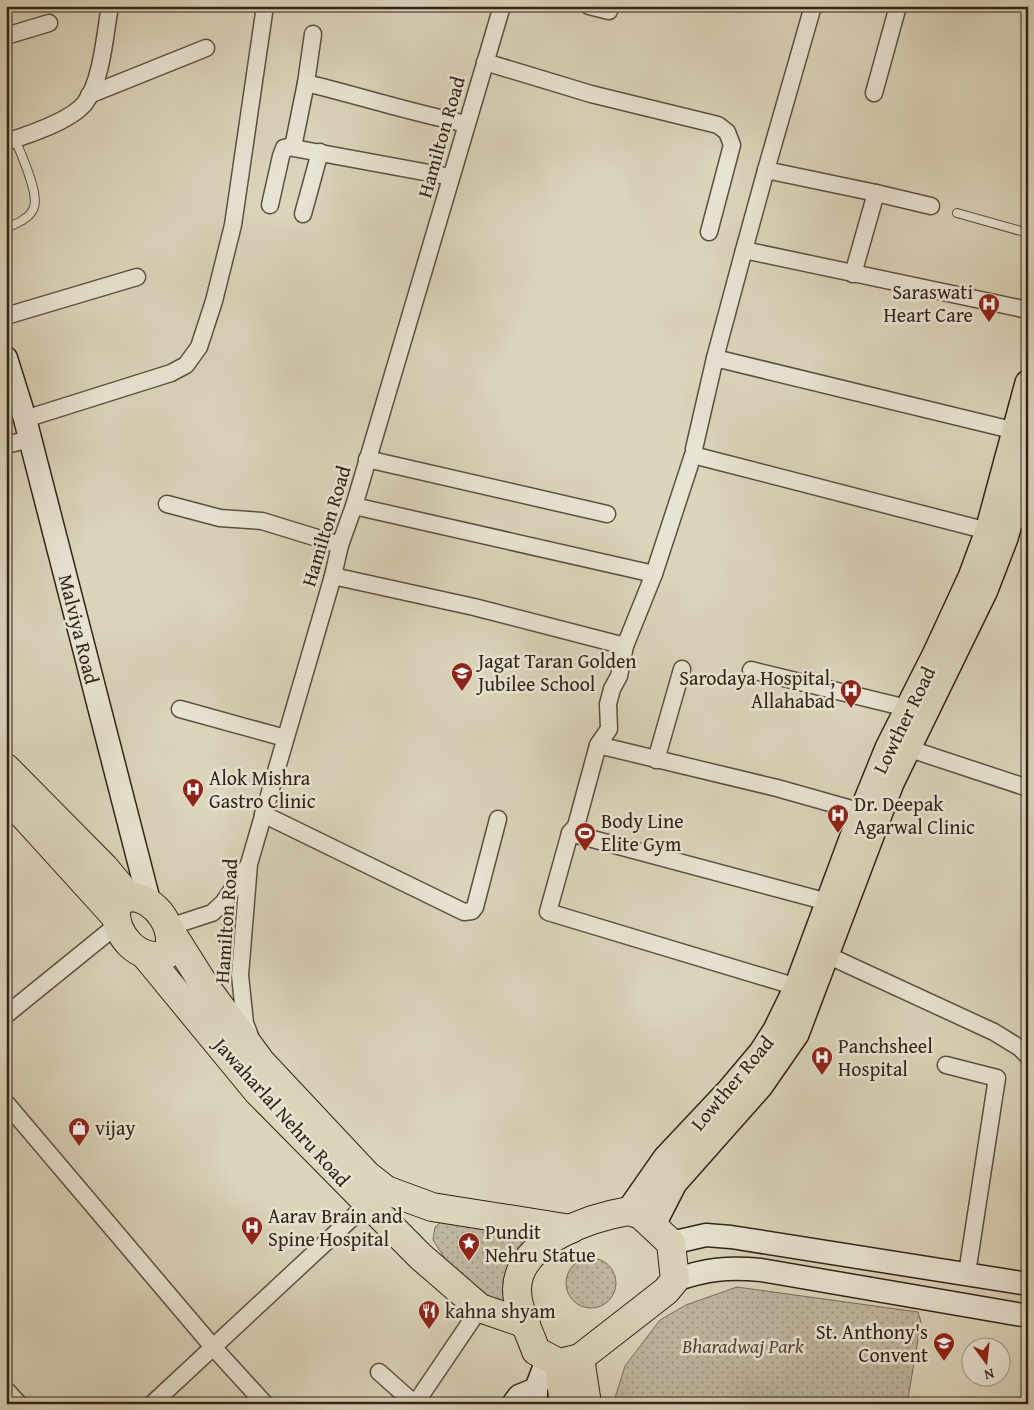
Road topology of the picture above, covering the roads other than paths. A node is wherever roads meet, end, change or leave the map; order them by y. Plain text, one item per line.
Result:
1 (110, 6) edge
2 (265, 6) edge
3 (502, 6) edge
4 (589, 6) edge
5 (813, 6) edge
6 (898, 6) edge
7 (609, 11) dead end
8 (49, 23) dead end
9 (313, 34) dead end
10 (6, 36) edge
11 (206, 48) dead end
12 (485, 62) junction
13 (306, 83) junction
14 (874, 93) dead end
15 (89, 95) junction
16 (467, 124) junction
17 (11, 141) edge
18 (293, 147) junction
19 (320, 152) junction
20 (766, 170) junction
21 (451, 177) junction
22 (876, 193) junction
23 (270, 205) dead end
24 (931, 206) dead end
25 (958, 213) dead end
26 (303, 214) dead end
27 (6, 228) edge
28 (709, 232) dead end
29 (1028, 233) edge
30 (744, 250) junction
31 (853, 274) junction
32 (136, 277) dead end
33 (1028, 310) edge
34 (6, 316) edge
35 (6, 358) edge
36 (715, 358) junction
37 (1028, 383) edge
38 (27, 429) junction
39 (1016, 431) junction
40 (6, 445) edge
41 (694, 449) dead end
42 (1028, 456) edge
43 (368, 459) junction
44 (167, 504) dead end
45 (354, 506) junction
46 (607, 514) dead end
47 (1020, 518) edge
48 (988, 531) junction
49 (340, 545) junction
50 (654, 574) junction
51 (333, 576) junction
52 (625, 646) junction
53 (682, 670) dead end
54 (751, 670) dead end
55 (907, 708) junction
56 (180, 709) dead end
57 (285, 738) junction
58 (598, 745) junction
59 (907, 748) junction
60 (656, 760) junction
61 (6, 768) edge
62 (1028, 788) edge
63 (6, 796) edge
64 (862, 812) junction
65 (263, 814) junction
66 (498, 819) dead end
67 (570, 833) junction
68 (250, 864) junction
69 (828, 902) junction
70 (128, 910) junction
71 (170, 929) junction
72 (146, 956) junction
73 (828, 956) junction
74 (797, 987) junction
75 (6, 1015) edge
76 (1028, 1056) edge
77 (261, 1062) junction
78 (946, 1065) dead end
79 (6, 1103) edge
80 (367, 1204) junction
81 (629, 1211) junction
82 (571, 1229) junction
83 (662, 1233) junction
84 (966, 1273) junction
85 (675, 1280) junction
86 (1028, 1284) edge
87 (480, 1308) junction
88 (1028, 1316) edge
89 (526, 1324) junction
90 (214, 1347) junction
91 (562, 1359) junction
92 (379, 1372) dead end
93 (6, 1390) edge
94 (536, 1396) edge
95 (19, 1404) edge
96 (152, 1404) edge
97 (265, 1404) edge
98 (513, 1404) edge
99 (564, 1404) edge
100 (587, 1404) edge

1 - 15 street
2 - 38 street
3 - 12 street, Hamilton Road
4 - 7 street
5 - 20 street
6 - 14 street
8 - 10 street
9 - 13 street
11 - 15 street
12 - 16 street, Hamilton Road
12 - 28 street
13 - 16 street
13 - 18 street
15 - 17 street
16 - 21 street, Hamilton Road
17 - 27 lane
18 - 19 street
18 - 23 street
19 - 21 street
19 - 26 street
20 - 22 street
20 - 30 street
21 - 43 street, Hamilton Road
22 - 24 street
22 - 31 street
25 - 29 lane
30 - 31 street
30 - 36 street
31 - 33 street
32 - 34 street
35 - 38 street, Malviya Road
36 - 39 street
36 - 41 street
37 - 39 main road, Lowther Road
38 - 40 street
38 - 70 street, Malviya Road
39 - 48 main road, Lowther Road
42 - 47 main road, Lowther Road
43 - 45 street, Hamilton Road
43 - 46 street
44 - 49 street
45 - 49 street, Hamilton Road
45 - 50 street
47 - 59 main road, Lowther Road
48 - 50 street
48 - 55 main road, Lowther Road
49 - 51 street, Hamilton Road
50 - 52 street
51 - 52 street
51 - 57 street, Hamilton Road
52 - 58 street
53 - 60 street
54 - 55 street
55 - 64 main road, Lowther Road
56 - 57 street
57 - 65 street, Hamilton Road
58 - 60 street
58 - 67 street
59 - 62 street
59 - 73 main road, Lowther Road
60 - 64 street
61 - 70 highway, Jawaharlal Nehru Road
63 - 70 highway, Jawaharlal Nehru Road
64 - 69 main road, Lowther Road
65 - 66 street
65 - 68 street, Hamilton Road
67 - 69 street
67 - 74 street
68 - 71 street
68 - 77 street, Hamilton Road
69 - 74 main road, Lowther Road
70 - 71 highway, Jawaharlal Nehru Road
70 - 72 highway, Jawaharlal Nehru Road
70 - 75 street
71 - 72 highway
71 - 77 highway, Jawaharlal Nehru Road
72 - 80 highway, Jawaharlal Nehru Road
73 - 76 street
73 - 83 main road, Lowther Road
74 - 81 main road, Lowther Road
77 - 82 highway, Jawaharlal Nehru Road
78 - 84 street
79 - 90 street
80 - 87 highway, Jawaharlal Nehru Road
80 - 90 street
81 - 82 highway
81 - 83 highway
82 - 89 highway
83 - 84 street
83 - 85 highway
84 - 86 street
85 - 88 street
85 - 91 highway
87 - 89 highway, Jawaharlal Nehru Road
87 - 92 street
89 - 91 highway
90 - 96 street
90 - 97 street
91 - 94 street
91 - 99 highway
91 - 100 highway
93 - 95 street
94 - 98 street

